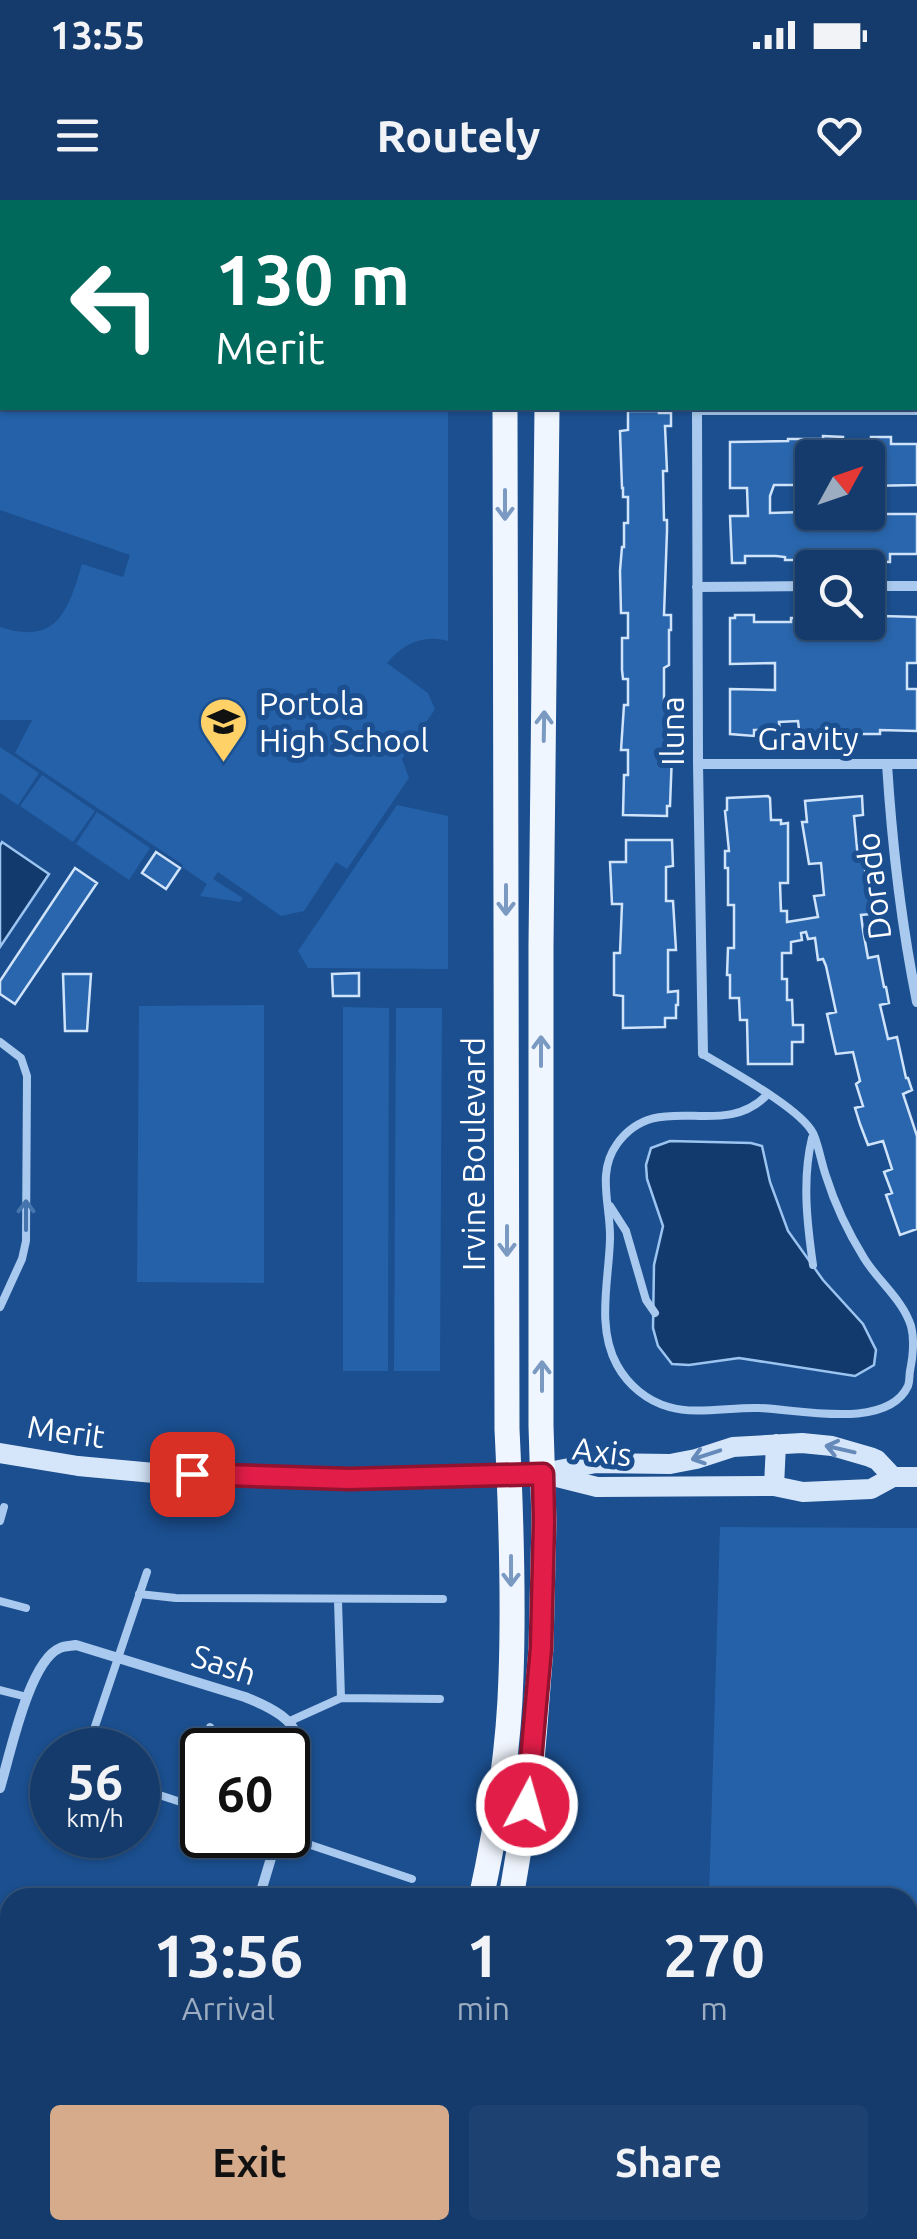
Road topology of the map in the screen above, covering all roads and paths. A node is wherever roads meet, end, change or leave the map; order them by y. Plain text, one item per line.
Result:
1 (505, 410) edge
2 (547, 410) edge
3 (697, 410) edge
4 (795, 586) edge
5 (885, 586) edge
6 (917, 586) edge
7 (697, 587) junction
8 (698, 764) junction
9 (887, 764) junction
10 (917, 764) edge
11 (543, 828) junction
12 (506, 829) junction
13 (917, 1002) edge
14 (0, 1042) edge
15 (703, 1054) joint
16 (767, 1095) junction
17 (813, 1133) junction
18 (607, 1202) junction
19 (813, 1265) dead end
20 (0, 1307) edge
21 (655, 1314) dead end
22 (776, 1444) junction
23 (0, 1454) edge
24 (509, 1473) junction
25 (543, 1474) junction
26 (893, 1477) junction
27 (917, 1477) edge
28 (774, 1486) junction
29 (4, 1507) dead end
30 (0, 1521) edge
31 (147, 1572) dead end
32 (139, 1594) junction
33 (443, 1599) dead end
34 (338, 1600) junction
35 (0, 1601) edge
36 (26, 1608) dead end
37 (118, 1658) junction
38 (0, 1690) edge
39 (27, 1698) junction
40 (340, 1698) junction
41 (440, 1699) dead end
42 (290, 1721) junction
43 (94, 1728) edge
44 (294, 1728) edge
45 (0, 1788) edge
46 (310, 1845) edge
47 (272, 1858) edge
48 (412, 1879) dead end
49 (262, 1888) edge
50 (483, 1888) edge
51 (513, 1888) edge

1 -> 12 main road, Irvine Boulevard
11 -> 2 main road, Irvine Boulevard
3 - 7 street, Iluna
4 - 7 street
5 - 6 street
7 - 8 street, Iluna
8 - 9 street, Gravity
8 - 15 street, Iluna
9 - 10 street, Gravity
9 - 13 street, Dorado
11 - 12 lane
25 -> 11 main road, Irvine Boulevard
12 -> 24 main road, Irvine Boulevard
20 -> 14 lane
15 - 16 lane
16 - 17 lane
16 - 18 lane
17 - 18 lane
17 - 19 lane
18 - 21 lane
22 -> 25 street, Axis
26 -> 22 street, Axis
22 - 28 street
23 - 24 street, Merit
24 - 25 street, Merit
24 -> 50 main road, Irvine Boulevard
25 - 28 street, Axis
25 - 51 main road, Irvine Boulevard
26 - 27 street, Axis
26 - 28 street, Axis
29 - 30 lane
31 - 32 lane
32 - 34 lane
32 - 37 lane
33 - 34 lane
34 - 40 lane
35 - 36 lane
37 - 39 street, Sash
37 - 42 street, Sash
37 - 43 lane
38 - 39 lane
39 - 45 street
40 - 41 lane
40 - 42 lane
42 - 44 street
46 - 48 lane
47 - 49 street

